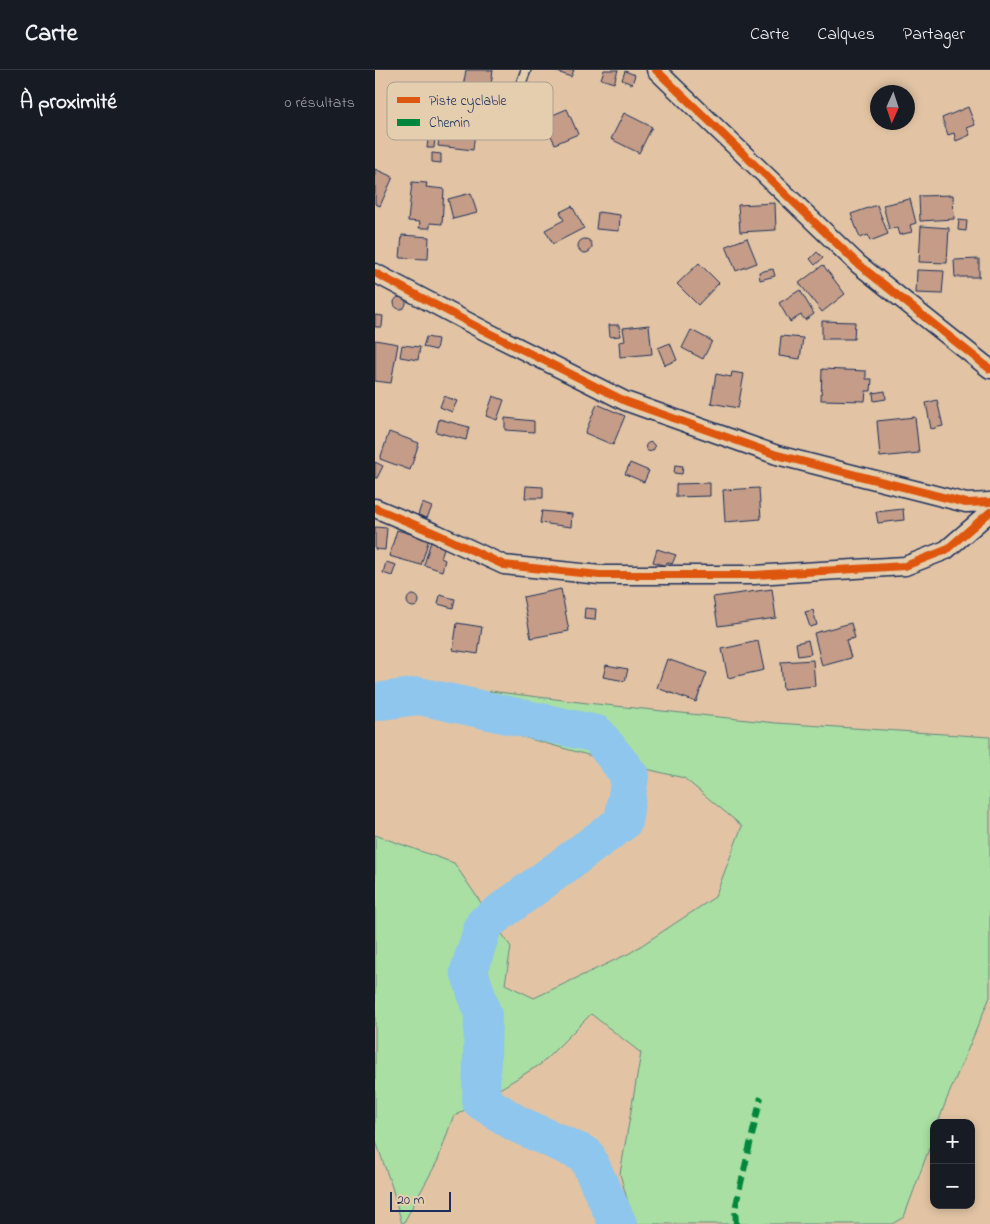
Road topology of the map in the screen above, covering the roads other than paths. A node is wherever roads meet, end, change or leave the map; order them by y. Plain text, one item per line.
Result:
1 (526, 70) edge
2 (657, 70) edge
3 (522, 82) edge
4 (375, 273) edge
5 (990, 369) edge
6 (990, 502) edge
7 (375, 508) edge
8 (990, 512) edge

1 - 3 lane
2 - 5 street
4 - 6 street
7 - 8 street

